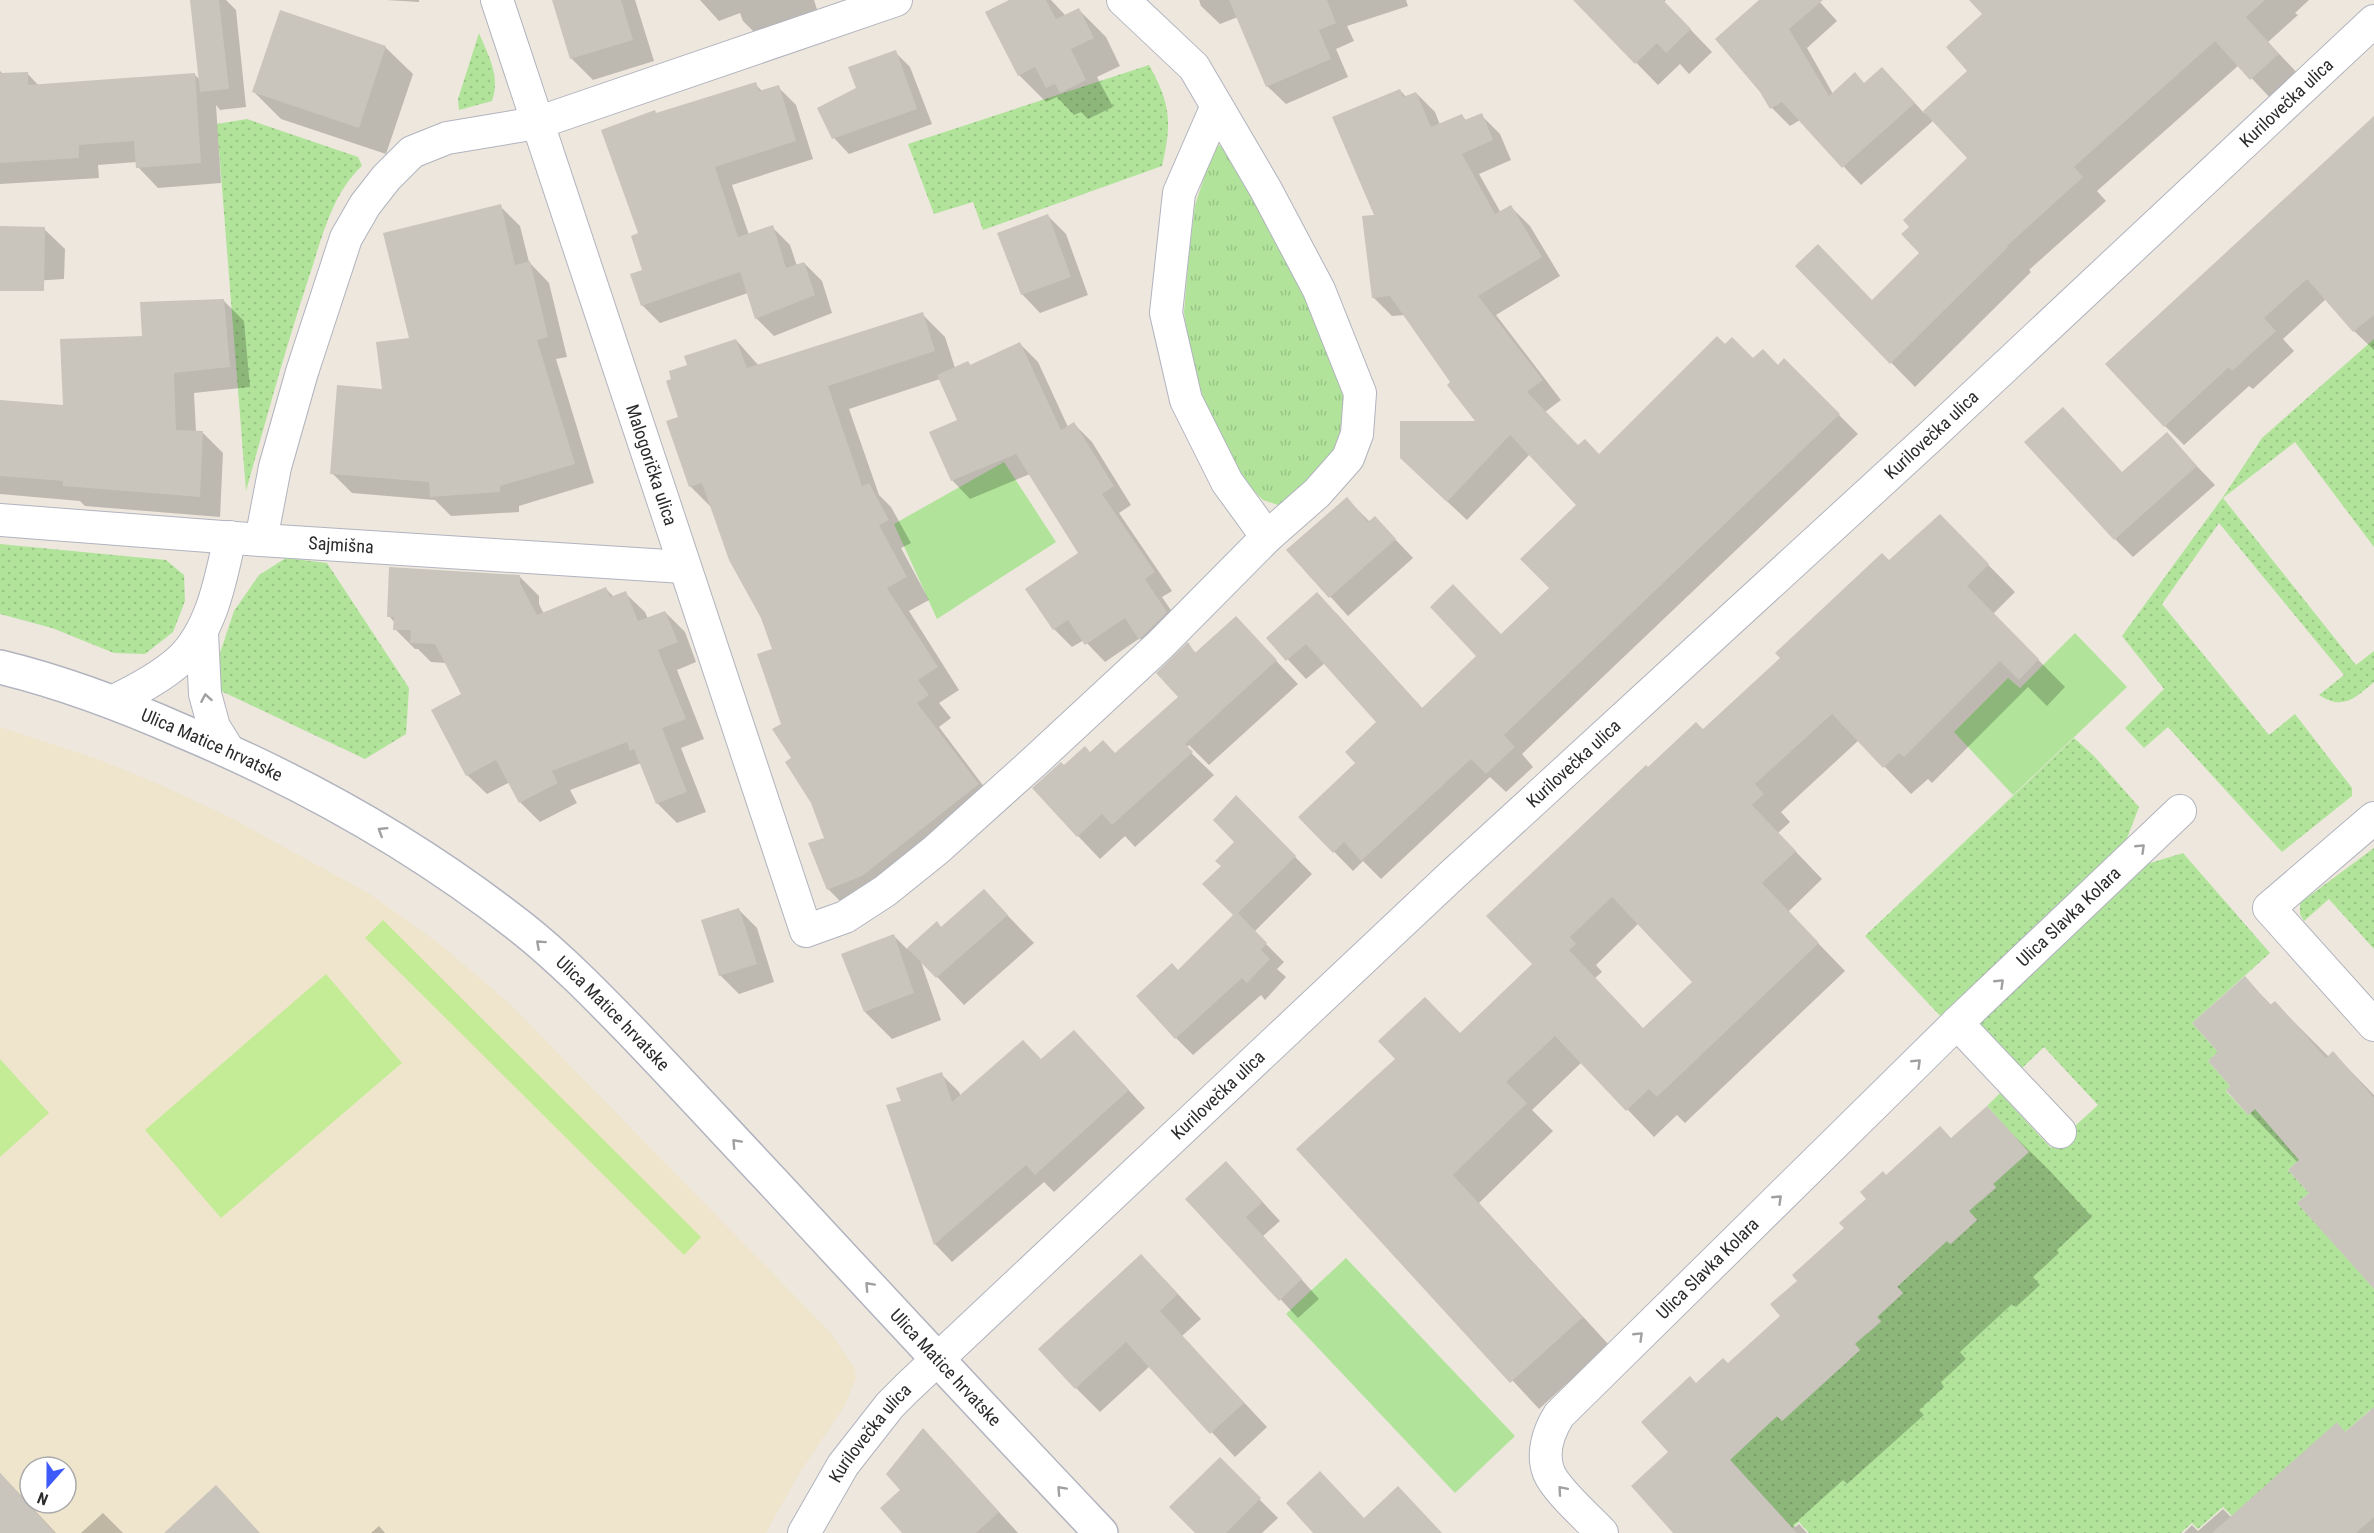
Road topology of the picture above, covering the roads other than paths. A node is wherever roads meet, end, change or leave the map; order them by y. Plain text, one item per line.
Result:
1 (496, 0) edge
2 (896, 0) edge
3 (1123, 0) edge
4 (2374, 21) edge
5 (1216, 108) junction
6 (537, 123) junction
7 (0, 520) edge
8 (230, 537) junction
9 (1267, 537) junction
10 (261, 540) junction
11 (683, 567) junction
12 (202, 633) junction
13 (0, 666) edge
14 (112, 702) junction
15 (229, 751) junction
16 (2180, 810) dead end
17 (2374, 818) edge
18 (1958, 1023) junction
19 (2374, 1025) edge
20 (2060, 1132) dead end
21 (938, 1359) junction
22 (804, 1533) edge
23 (1101, 1533) edge
24 (1602, 1533) edge

1 - 6 street, Malogorička ulica
2 - 6 street
3 - 5 street
4 - 21 street, Kurilovečka ulica
5 - 9 street
5 - 9 street
6 - 10 street
6 - 11 street, Malogorička ulica
7 - 8 street, Sajmišna
8 - 10 street, Sajmišna
8 - 12 street
9 - 11 street, Malogorička ulica
10 - 11 street, Sajmišna
12 - 14 street
15 -> 12 street
13 - 14 main road, Ulica Matice hrvatske
14 - 15 main road, Ulica Matice hrvatske
21 -> 15 main road, Ulica Matice hrvatske
18 -> 16 street, Ulica Slavka Kolara
17 - 19 street
18 - 20 street
24 -> 18 street, Ulica Slavka Kolara
21 - 22 street, Kurilovečka ulica
23 -> 21 main road, Ulica Matice hrvatske

